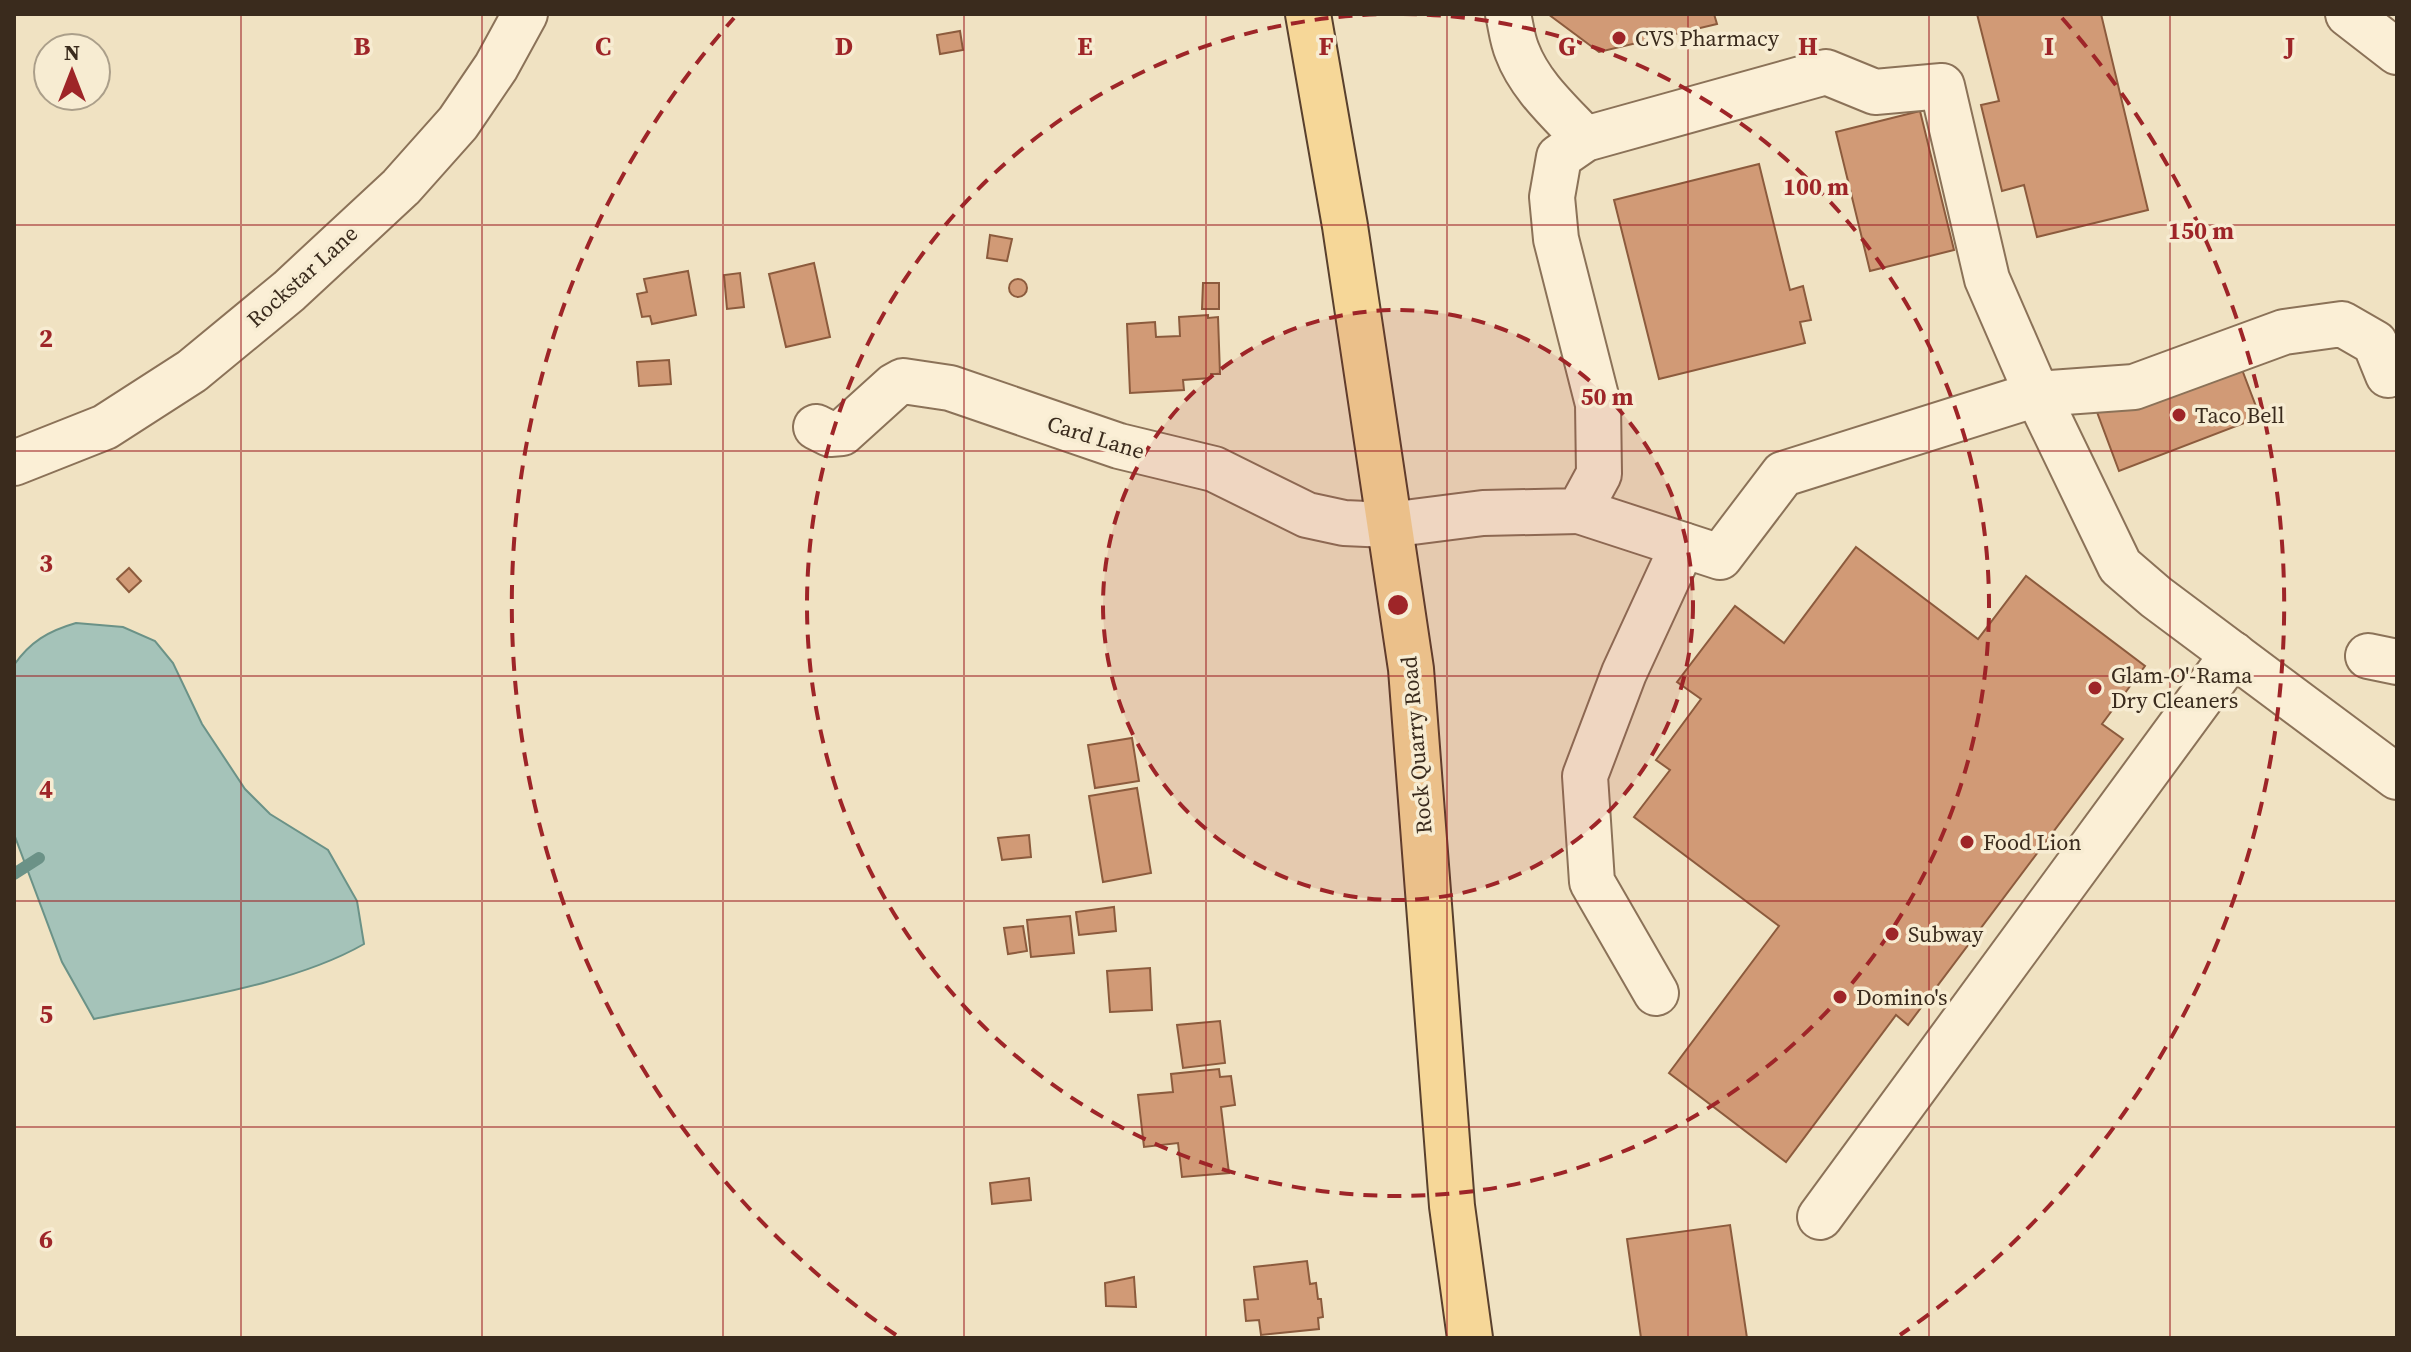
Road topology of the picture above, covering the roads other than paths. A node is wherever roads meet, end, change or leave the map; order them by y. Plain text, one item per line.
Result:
1 (525, 14) edge
2 (1308, 14) edge
3 (1508, 14) edge
4 (2348, 14) edge
5 (2397, 52) edge
6 (1585, 139) junction
7 (2388, 375) dead end
8 (2037, 394) junction
9 (816, 427) dead end
10 (14, 463) edge
11 (1579, 511) junction
12 (1389, 525) junction
13 (1683, 545) junction
14 (2233, 654) junction
15 (2397, 777) edge
16 (1656, 993) dead end
17 (1820, 1217) dead end
18 (1470, 1338) edge

1 - 10 street, Rockstar Lane
2 - 12 main road, Rock Quarry Road
3 - 6 street
4 - 5 street
6 - 8 street
6 - 11 street
7 - 8 street
8 - 13 street
8 - 14 street
9 - 12 street, Card Lane
11 - 12 street
11 - 13 street
12 - 18 main road, Rock Quarry Road
13 - 16 street
14 - 15 street
14 - 17 street

